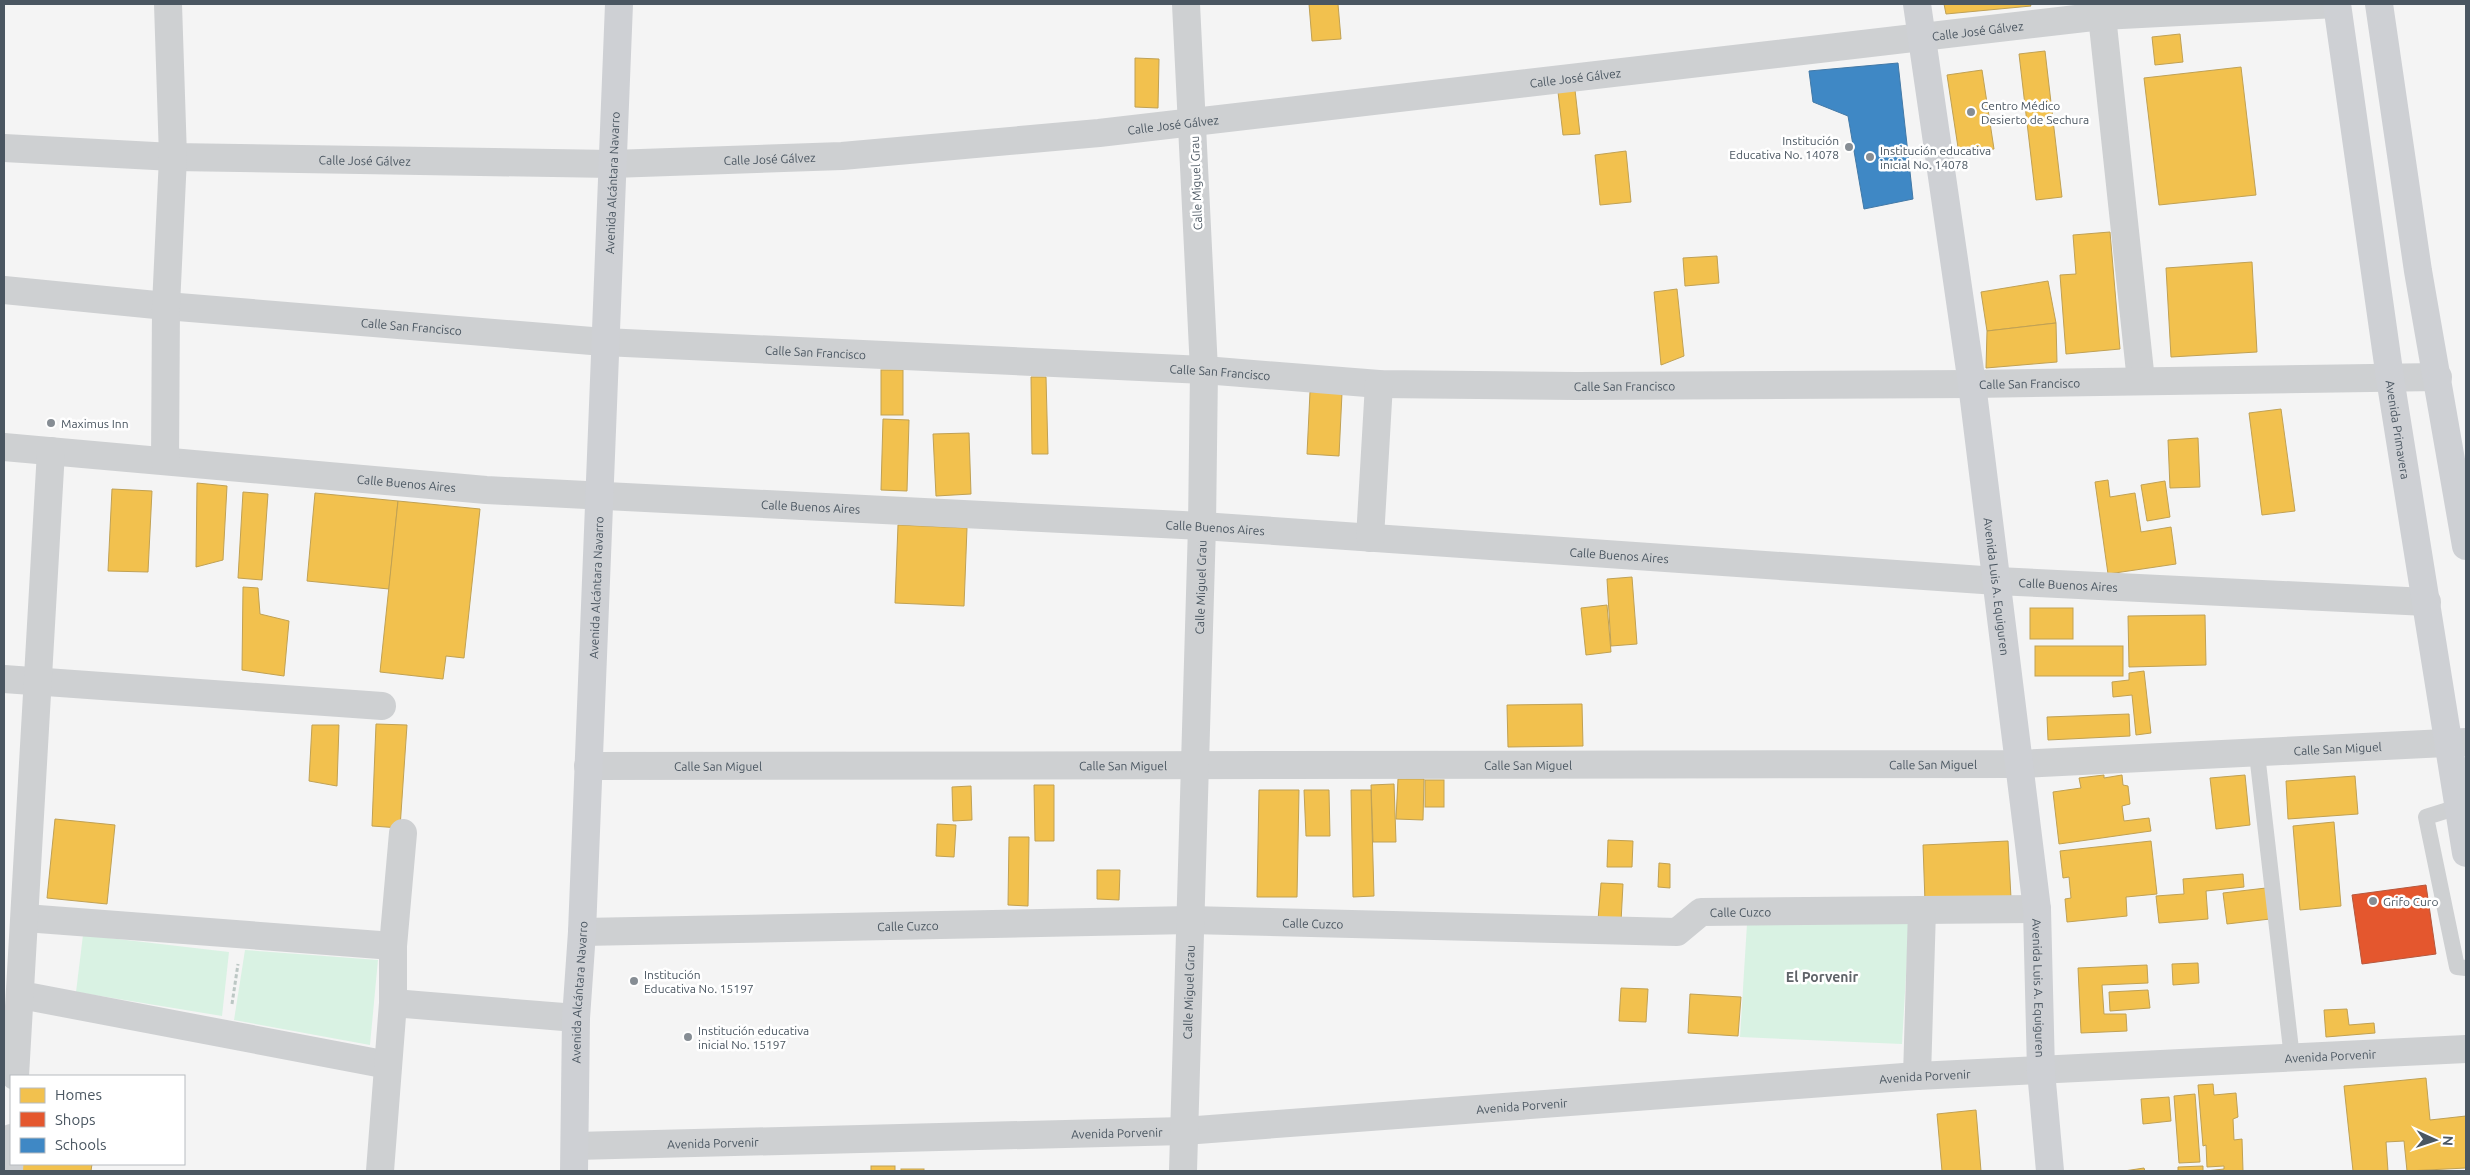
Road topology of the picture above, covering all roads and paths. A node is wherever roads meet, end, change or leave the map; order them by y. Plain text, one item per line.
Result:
1 (168, 4) edge
2 (619, 4) edge
3 (1186, 4) edge
4 (1917, 4) edge
5 (2337, 4) edge
6 (2379, 4) edge
7 (2102, 16) junction
8 (1922, 36) junction
9 (1193, 121) junction
10 (4, 148) edge
11 (173, 157) junction
12 (612, 164) junction
13 (4, 290) edge
14 (166, 306) junction
15 (604, 342) junction
16 (1204, 370) junction
17 (2438, 377) junction
18 (2390, 378) junction
19 (2141, 380) junction
20 (1379, 384) junction
21 (1972, 384) junction
22 (4, 447) edge
23 (51, 451) junction
24 (165, 461) junction
25 (599, 496) junction
26 (1202, 526) junction
27 (1370, 538) junction
28 (2466, 546) edge
29 (1997, 582) junction
30 (2427, 602) junction
31 (4, 679) edge
32 (38, 680) junction
33 (382, 706) dead end
34 (2457, 744) edge
35 (2257, 754) junction
36 (2019, 764) junction
37 (588, 766) junction
38 (1195, 766) junction
39 (2458, 807) junction
40 (403, 833) dead end
41 (2466, 853) edge
42 (2037, 909) junction
43 (1922, 910) junction
44 (25, 918) junction
45 (1190, 920) junction
46 (582, 932) junction
47 (242, 935) junction
48 (393, 946) junction
49 (2466, 968) edge
50 (21, 995) junction
51 (393, 1003) junction
52 (576, 1018) junction
53 (228, 1035) junction
54 (2466, 1049) edge
55 (2292, 1058) junction
56 (388, 1065) junction
57 (2041, 1071) junction
58 (15, 1075) edge
59 (1917, 1076) junction
60 (1184, 1131) junction
61 (10, 1154) edge
62 (574, 1159) edge
63 (9, 1171) edge
64 (380, 1171) edge
65 (1183, 1171) edge
66 (2050, 1171) edge

1 - 11 street
2 - 12 street, Avenida Alcántara Navarro
3 - 9 street, Calle Miguel Grau
4 - 8 street, Avenida Luis A. Equiguren
5 - 7 street, Calle José Gálvez
5 - 18 street, Avenida Primavera
6 - 17 street
7 - 8 street, Calle José Gálvez
7 - 19 street
8 - 9 street, Calle José Gálvez
8 - 21 street, Avenida Luis A. Equiguren
9 - 12 street, Calle José Gálvez
9 - 16 street, Calle Miguel Grau
10 - 11 street, Calle José Gálvez
11 - 12 street, Calle José Gálvez
11 - 14 street
12 - 15 street, Avenida Alcántara Navarro
13 - 14 street, Calle San Francisco
14 - 15 street, Calle San Francisco
14 - 24 street
15 - 16 street, Calle San Francisco
15 - 25 street, Avenida Alcántara Navarro
16 - 20 street, Calle San Francisco
16 - 26 street, Calle Miguel Grau
17 - 18 street, Calle San Francisco
17 - 28 street
18 - 19 street, Calle San Francisco
18 - 30 street, Avenida Primavera
19 - 21 street, Calle San Francisco
20 - 21 street, Calle San Francisco
20 - 27 street
21 - 29 street, Avenida Luis A. Equiguren
22 - 23 street, Calle Buenos Aires
23 - 24 street, Calle Buenos Aires
23 - 32 street
24 - 25 street, Calle Buenos Aires
25 - 26 street, Calle Buenos Aires
25 - 37 street, Avenida Alcántara Navarro
26 - 27 street, Calle Buenos Aires
26 - 38 street, Calle Miguel Grau
27 - 29 street, Calle Buenos Aires
29 - 30 street, Calle Buenos Aires
29 - 36 street, Avenida Luis A. Equiguren
30 - 34 street, Avenida Primavera
31 - 32 street
32 - 33 street
32 - 44 street
34 - 35 street, Calle San Miguel
34 - 39 street, Avenida Primavera
35 - 36 street, Calle San Miguel
35 - 55 lane
36 - 38 street, Calle San Miguel
36 - 42 street, Avenida Luis A. Equiguren
37 - 38 street, Calle San Miguel
37 - 46 street, Avenida Alcántara Navarro
38 - 45 street, Calle Miguel Grau
39 - 41 street, Avenida Primavera
39 - 49 lane
40 - 48 street
42 - 43 street, Calle Cuzco
42 - 57 street, Avenida Luis A. Equiguren
43 - 45 street, Calle Cuzco
43 - 59 street
44 - 47 street
44 - 50 street
45 - 46 street, Calle Cuzco
45 - 60 street, Calle Miguel Grau
46 - 52 street, Avenida Alcántara Navarro
47 - 48 street
47 - 53 path
48 - 51 street
50 - 53 street
50 - 58 street
51 - 52 street
51 - 56 street
52 - 62 street, Avenida Alcántara Navarro
53 - 56 street
54 - 55 street, Avenida Porvenir
55 - 57 street, Avenida Porvenir
56 - 64 street
57 - 59 street, Avenida Porvenir
57 - 66 street, Avenida Luis A. Equiguren
59 - 60 street, Avenida Porvenir
60 - 62 street, Avenida Porvenir
60 - 65 street, Calle Miguel Grau
61 - 63 street

